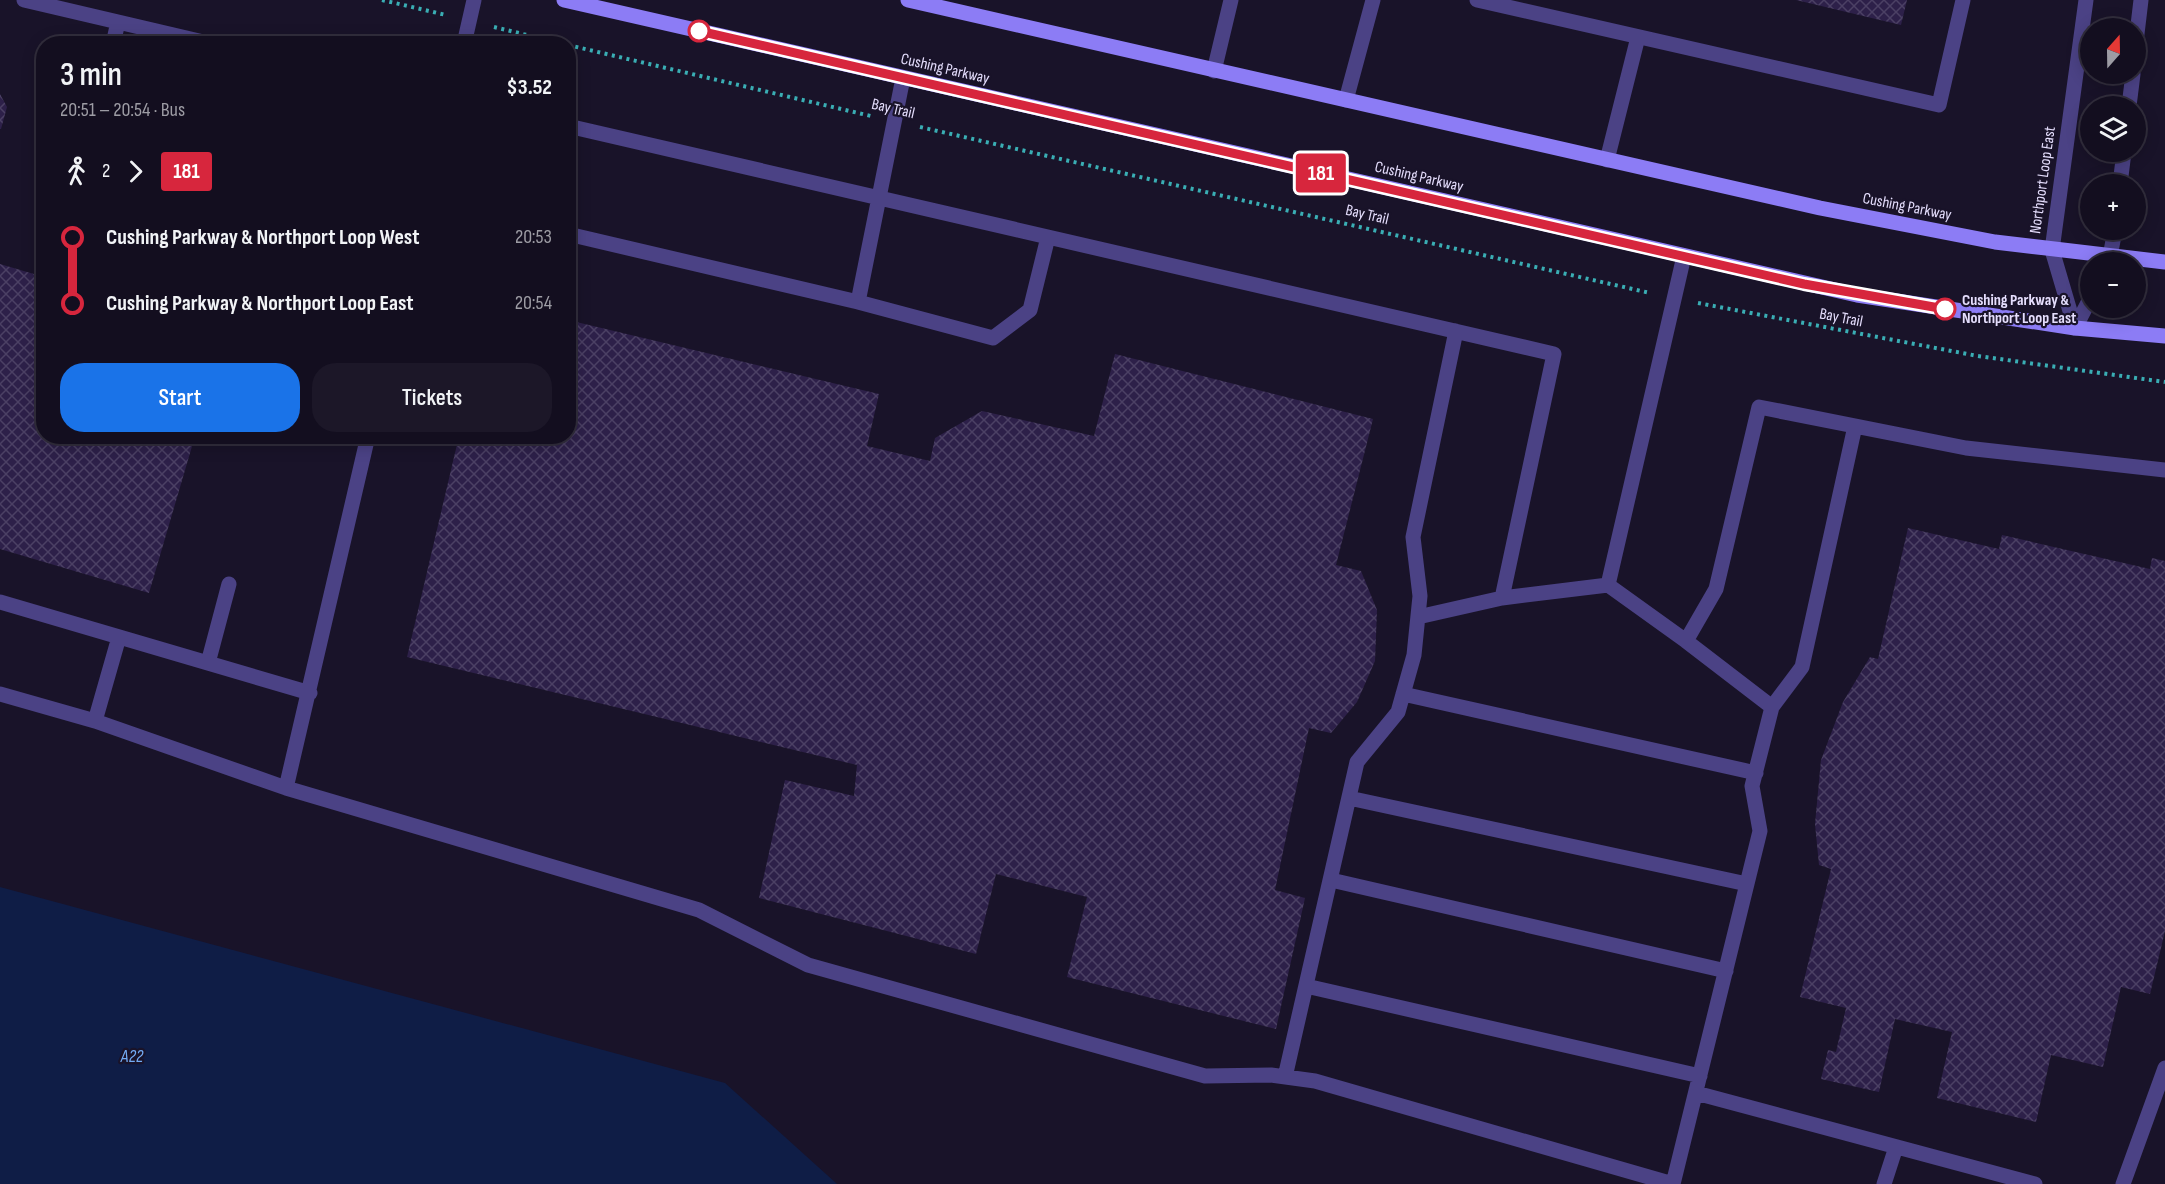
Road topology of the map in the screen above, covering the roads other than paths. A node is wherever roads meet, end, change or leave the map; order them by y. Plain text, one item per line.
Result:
1 (24, 0) edge
2 (474, 0) edge
3 (564, 0) edge
4 (908, 0) edge
5 (1231, 0) edge
6 (1373, 0) edge
7 (1477, 0) edge
8 (1963, 0) edge
9 (2086, 0) edge
10 (2140, 0) edge
11 (2138, 18) edge
12 (118, 22) junction
13 (115, 36) edge
14 (178, 36) edge
15 (466, 36) edge
16 (1638, 37) junction
17 (1214, 70) junction
18 (903, 78) junction
19 (1346, 100) junction
20 (576, 128) edge
21 (1607, 160) junction
22 (878, 197) junction
23 (576, 236) edge
24 (1048, 237) junction
25 (2052, 250) junction
26 (2080, 255) edge
27 (1684, 256) junction
28 (2146, 261) edge
29 (2165, 262) edge
30 (858, 302) junction
31 (2080, 318) edge
32 (2075, 328) junction
33 (1456, 331) junction
34 (2165, 336) edge
35 (1855, 426) junction
36 (366, 444) edge
37 (2165, 470) edge
38 (229, 584) dead end
39 (1608, 585) junction
40 (1502, 598) junction
41 (0, 602) edge
42 (1418, 616) junction
43 (119, 637) junction
44 (1686, 641) junction
45 (208, 663) junction
46 (310, 693) junction
47 (0, 694) edge
48 (1403, 694) junction
49 (1772, 707) junction
50 (95, 721) junction
51 (1756, 773) junction
52 (286, 788) junction
53 (1349, 798) junction
54 (1330, 880) junction
55 (1747, 884) junction
56 (1726, 971) junction
57 (1306, 986) junction
58 (2165, 1068) edge
59 (1700, 1076) junction
60 (1285, 1077) junction
61 (1696, 1093) junction
62 (1896, 1147) junction
63 (1884, 1184) edge
64 (2035, 1184) edge
65 (2123, 1184) edge

1 - 12 street
2 - 15 street
3 - 18 main road, Cushing Parkway
4 - 17 main road, Cushing Parkway
5 - 17 street
6 - 19 street
7 - 16 street
8 - 16 street
9 - 25 street, Northport Loop East
10 - 11 street
12 - 13 street
12 - 14 street
16 - 21 street
17 - 19 main road, Cushing Parkway
18 - 22 street
18 - 27 main road, Cushing Parkway
19 - 21 main road, Cushing Parkway
20 - 22 street
21 - 25 main road, Cushing Parkway
22 - 24 street
22 - 30 street
23 - 30 street
24 - 30 street
24 - 33 street
25 - 26 main road, Cushing Parkway
25 - 32 street, Northport Loop East
27 - 32 main road, Cushing Parkway
27 - 39 street
28 - 29 main road, Cushing Parkway
31 - 32 street
32 - 34 main road, Cushing Parkway
33 - 40 street
33 - 42 street
35 - 37 street
35 - 44 street
35 - 49 street
36 - 46 street
38 - 45 street
39 - 40 street
39 - 44 street
40 - 42 street
41 - 43 street
42 - 48 street
43 - 45 street
43 - 50 street
44 - 49 street
45 - 46 street
46 - 52 street
47 - 50 street
48 - 51 street
48 - 53 street
49 - 51 street
50 - 52 street
51 - 55 street
52 - 60 street
53 - 54 street
53 - 55 street
54 - 56 street
54 - 57 street
55 - 56 street
56 - 59 street
57 - 59 street
57 - 60 street
58 - 65 street
59 - 61 street
60 - 61 street
61 - 62 street
62 - 63 street
62 - 64 street

